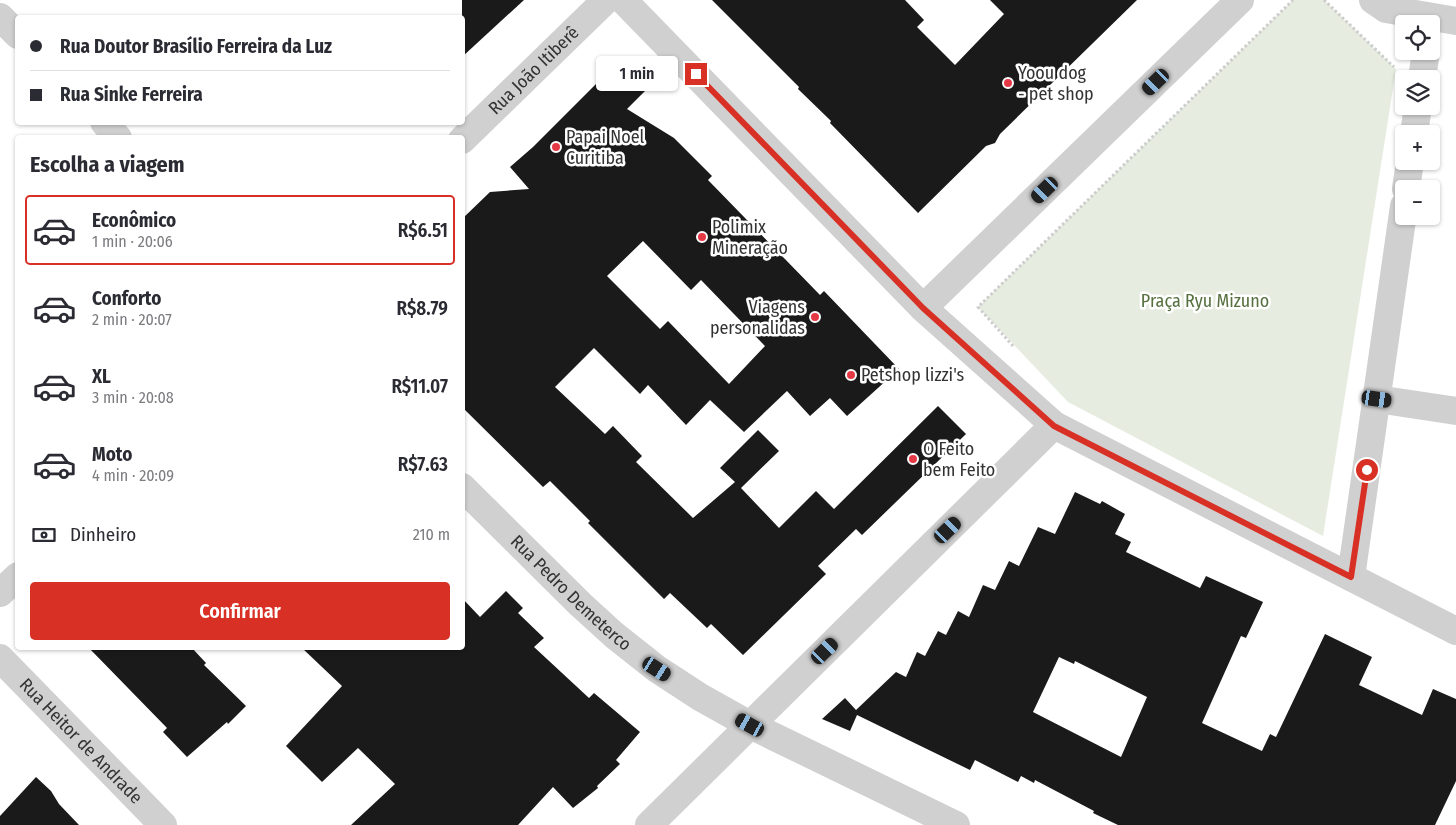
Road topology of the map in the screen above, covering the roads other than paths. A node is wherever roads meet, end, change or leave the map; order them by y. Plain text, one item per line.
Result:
1 (606, 0) edge
2 (624, 0) edge
3 (1240, 0) edge
4 (1373, 0) edge
5 (1430, 15) edge
6 (0, 17) edge
7 (15, 31) edge
8 (107, 125) edge
9 (115, 135) edge
10 (465, 137) edge
11 (1401, 225) edge
12 (923, 308) junction
13 (1377, 399) junction
14 (1456, 411) edge
15 (1054, 426) junction
16 (465, 490) edge
17 (1351, 577) junction
18 (15, 579) edge
19 (0, 593) edge
20 (1456, 631) edge
21 (0, 658) edge
22 (750, 725) junction
23 (163, 825) edge
24 (648, 825) edge
25 (956, 825) edge

1 - 10 street, Rua João Itiberê
2 - 12 street
3 - 12 street
4 - 5 street
6 - 7 street
8 - 9 street
11 - 13 street
12 - 15 street
13 - 14 street
13 - 17 street
15 - 17 street
15 - 22 street
16 - 22 street, Rua Pedro Demeterco
17 - 20 street
18 - 19 street
21 - 23 street, Rua Heitor de Andrade
22 - 24 street
22 - 25 street, Rua Pedro Demeterco

